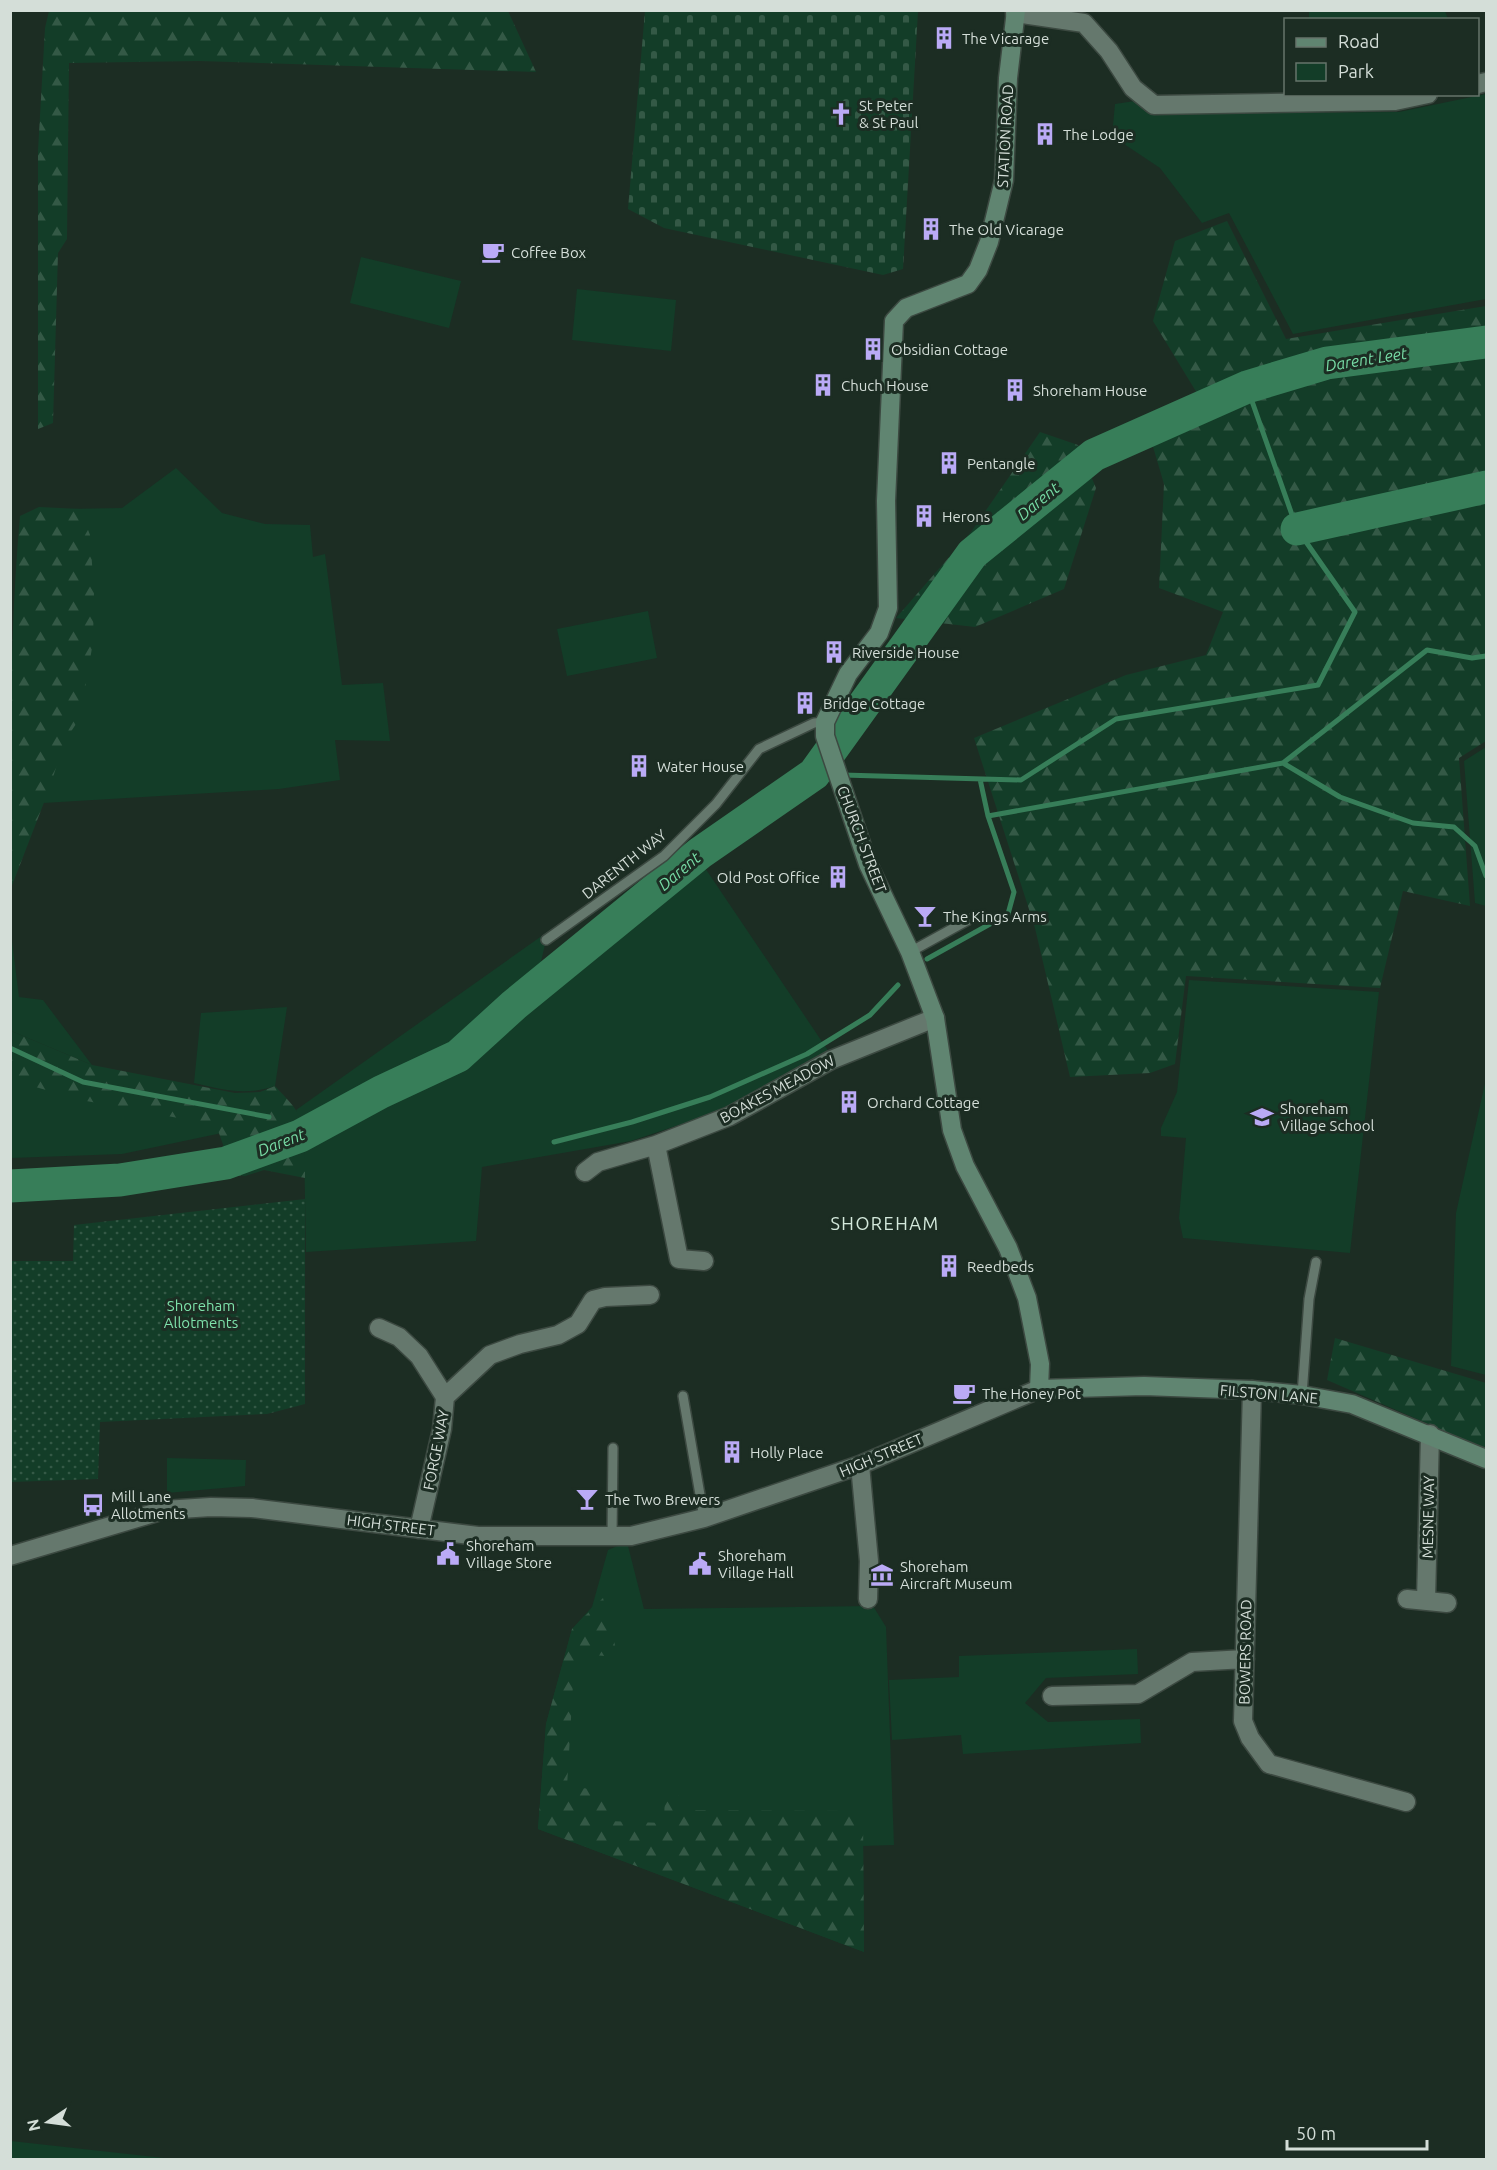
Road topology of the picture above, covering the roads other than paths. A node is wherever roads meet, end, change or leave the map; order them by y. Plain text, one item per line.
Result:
1 (1015, 12) edge
2 (1419, 96) edge
3 (825, 729) junction
4 (970, 919) dead end
5 (546, 940) dead end
6 (910, 952) junction
7 (935, 1018) junction
8 (656, 1145) junction
9 (585, 1172) dead end
10 (704, 1261) dead end
11 (1316, 1262) dead end
12 (650, 1295) dead end
13 (379, 1328) dead end
14 (1039, 1389) junction
15 (1252, 1390) junction
16 (1302, 1395) junction
17 (683, 1396) dead end
18 (445, 1397) junction
19 (1430, 1434) junction
20 (614, 1448) dead end
21 (1486, 1459) edge
22 (860, 1466) junction
23 (704, 1518) junction
24 (419, 1529) junction
25 (612, 1537) junction
26 (10, 1556) edge
27 (868, 1599) dead end
28 (1407, 1599) dead end
29 (1426, 1601) junction
30 (1447, 1603) dead end
31 (1245, 1659) junction
32 (1052, 1696) dead end
33 (1406, 1802) dead end

1 - 2 street
1 - 3 street, STATION ROAD
3 - 5 lane, DARENTH WAY
3 - 6 street, CHURCH STREET
4 - 6 lane
6 - 7 street, CHURCH STREET
7 - 8 street, BOAKES MEADOW
7 - 14 street, CHURCH STREET
8 - 9 street, BOAKES MEADOW
8 - 10 street
11 - 16 lane
12 - 18 street
13 - 18 street, FORGE WAY
14 - 15 street, FILSTON LANE
14 - 22 street, HIGH STREET
15 - 16 street, FILSTON LANE
15 - 31 street, BOWERS ROAD
16 - 19 street, FILSTON LANE
17 - 23 lane
18 - 24 street, FORGE WAY
19 - 21 street, FILSTON LANE
19 - 29 street, MESNE WAY
20 - 25 lane
22 - 23 street, HIGH STREET
22 - 27 street
23 - 25 street, HIGH STREET
24 - 25 street, HIGH STREET
24 - 26 street, HIGH STREET
28 - 29 street
29 - 30 street
31 - 32 street
31 - 33 street, BOWERS ROAD

